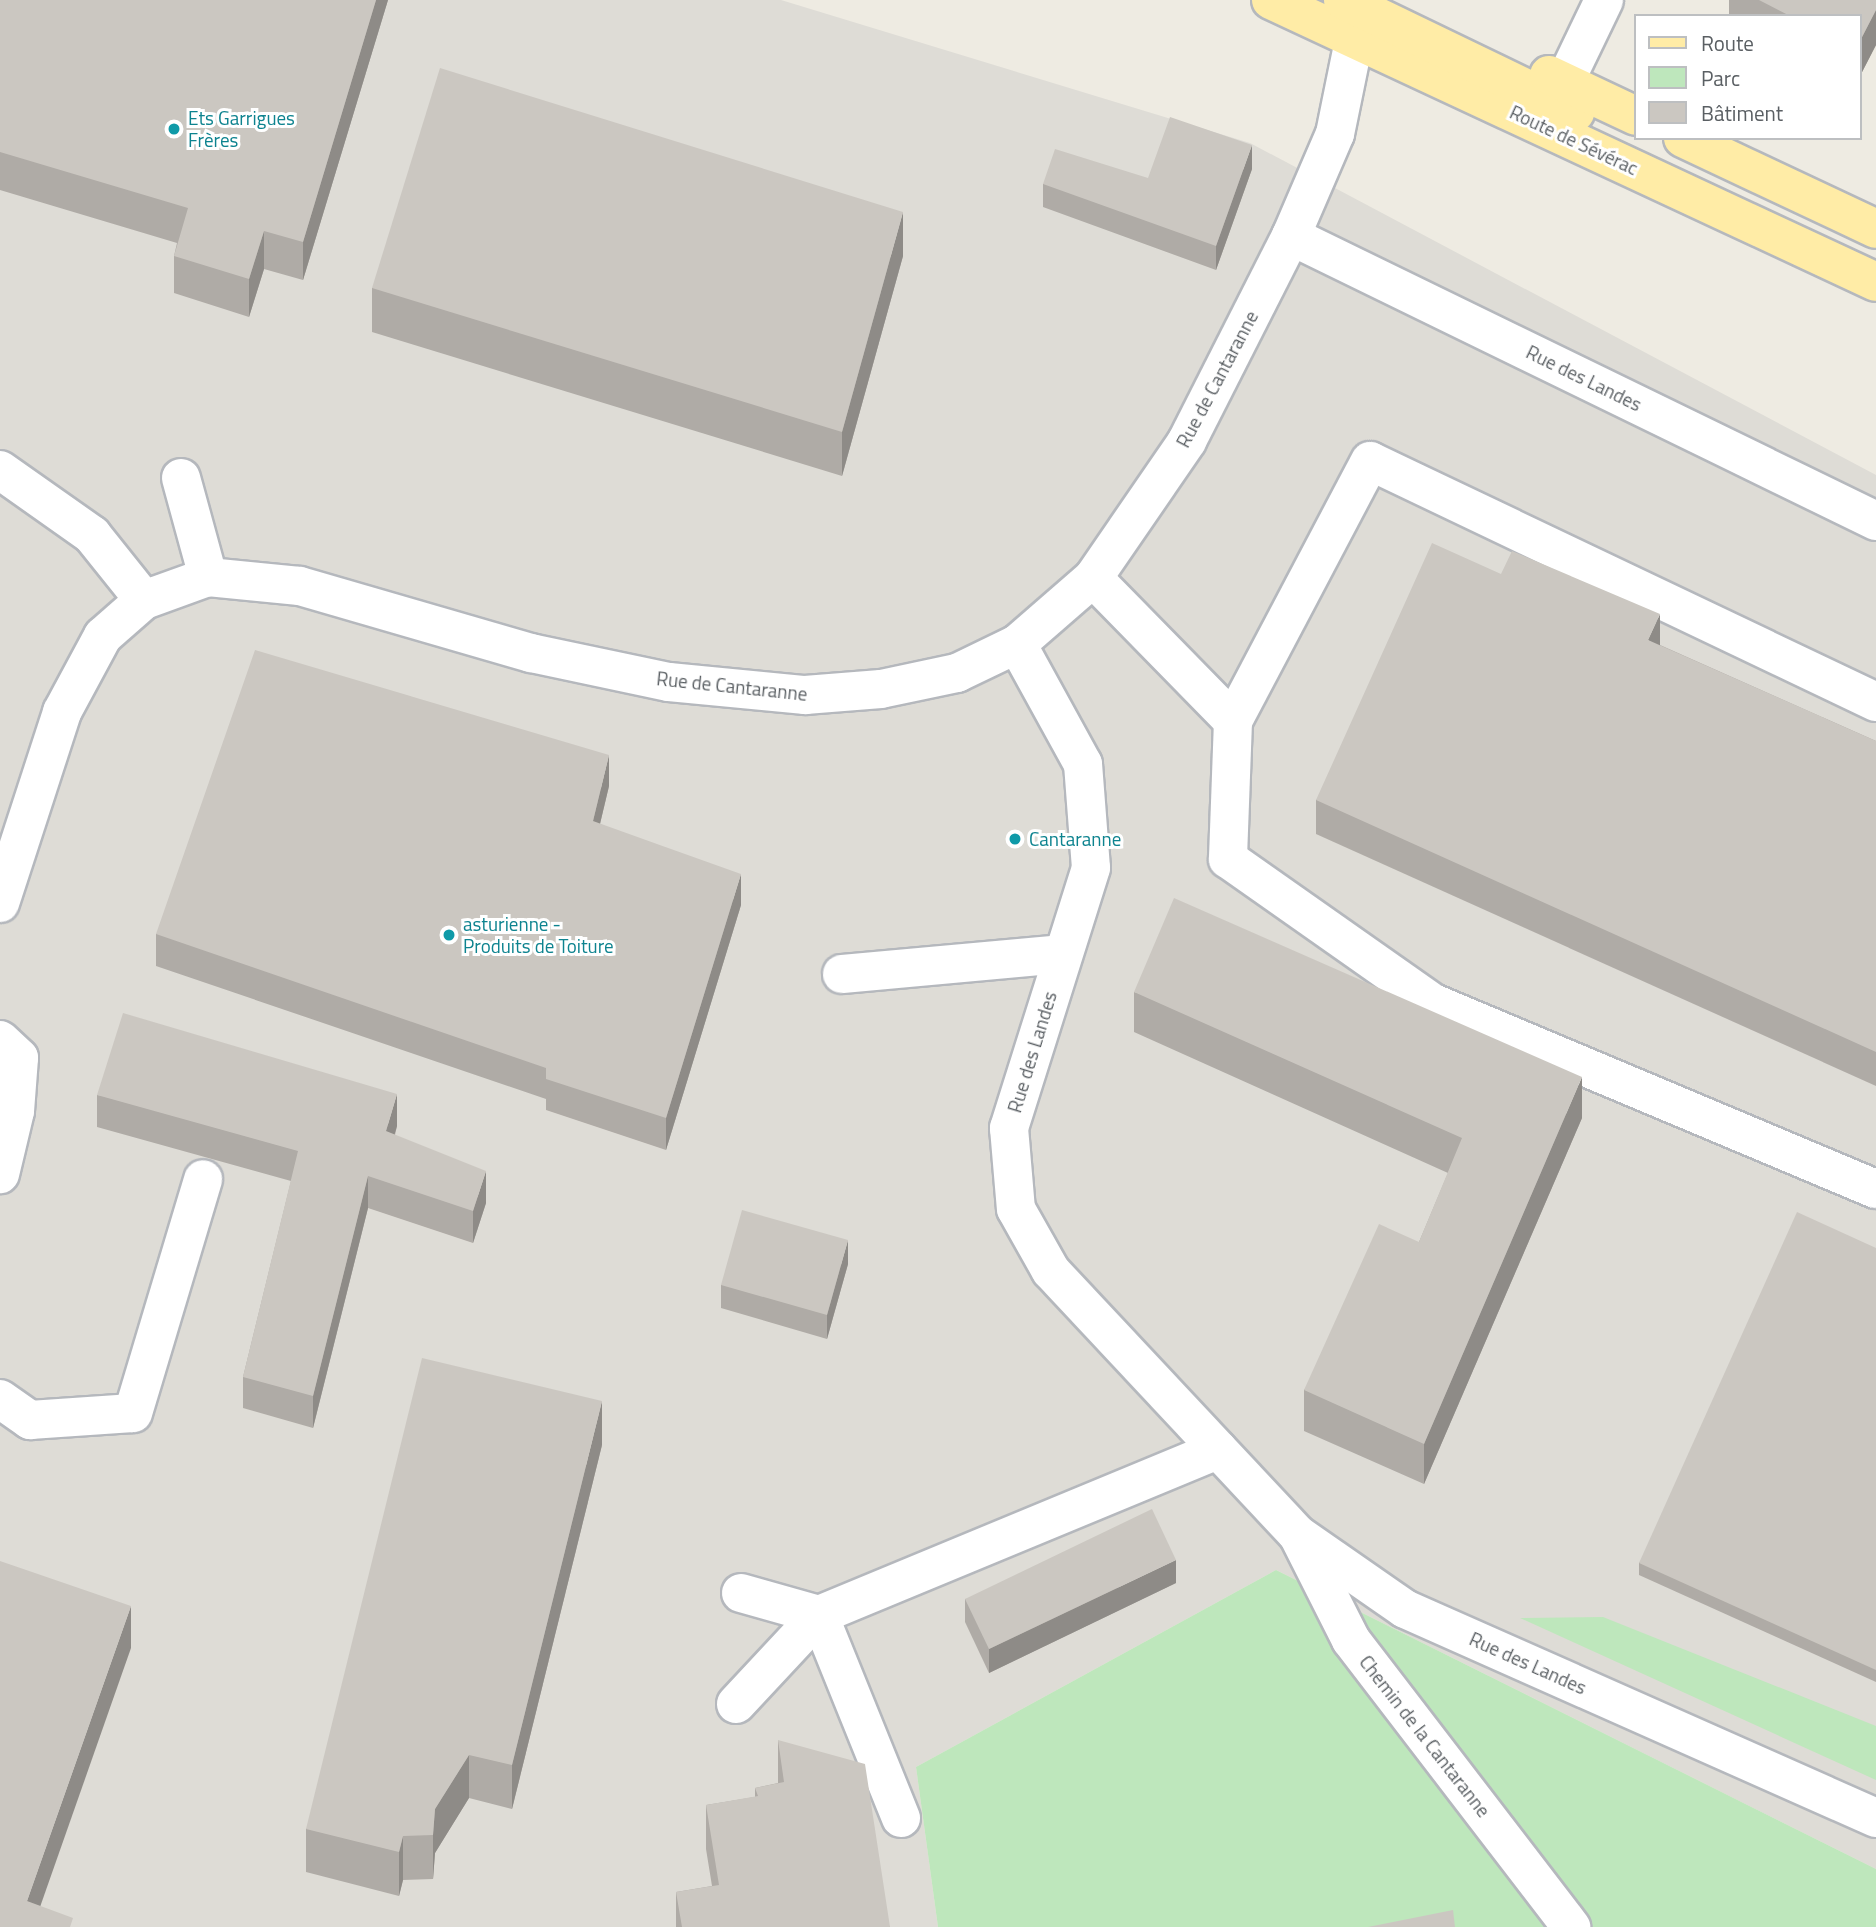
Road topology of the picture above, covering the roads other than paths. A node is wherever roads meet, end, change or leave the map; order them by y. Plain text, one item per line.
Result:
1 (1271, 0) edge
2 (1604, 0) edge
3 (1362, 9) edge
4 (1559, 92) junction
5 (1634, 115) edge
6 (1634, 131) edge
7 (1651, 140) edge
8 (1687, 140) edge
9 (1876, 229) edge
10 (1291, 236) junction
11 (1876, 257) edge
12 (1876, 282) edge
13 (0, 470) edge
14 (181, 478) dead end
15 (1876, 521) edge
16 (208, 577) junction
17 (1093, 578) junction
18 (144, 600) junction
19 (1017, 644) junction
20 (1876, 702) edge
21 (1233, 721) junction
22 (0, 903) edge
23 (1061, 954) junction
24 (842, 974) dead end
25 (0, 1040) edge
26 (0, 1174) edge
27 (203, 1179) dead end
28 (1876, 1189) edge
29 (0, 1399) edge
30 (1218, 1450) junction
31 (1297, 1534) junction
32 (741, 1593) dead end
33 (819, 1615) junction
34 (736, 1704) dead end
35 (901, 1818) dead end
36 (1876, 1818) edge
37 (1572, 1927) edge

1 - 3 main road, Route de Sévérac
2 - 4 street
3 - 4 main road, Route de Sévérac
3 - 10 street, Rue de Cantaranne
3 - 12 main road, Route de Sévérac
4 - 5 main road, Route de Sévérac
4 - 6 main road, Route de Sévérac
7 - 11 main road, Route de Sévérac
8 - 9 main road
10 - 15 street, Rue des Landes
10 - 17 street, Rue de Cantaranne
13 - 18 street
14 - 16 street
16 - 18 street, Rue de Cantaranne
16 - 19 street, Rue de Cantaranne
17 - 19 street, Rue de Cantaranne
17 - 21 street
18 - 22 street, Rue de Cantaranne
19 - 23 street, Rue des Landes
20 - 21 street
21 - 28 street
23 - 24 street
23 - 30 street, Rue des Landes
25 - 26 street
27 - 29 street
30 - 31 street, Rue des Landes
30 - 33 street
31 - 36 street, Rue des Landes
31 - 37 street, Chemin de la Cantaranne
32 - 33 street
33 - 34 street
33 - 35 street

